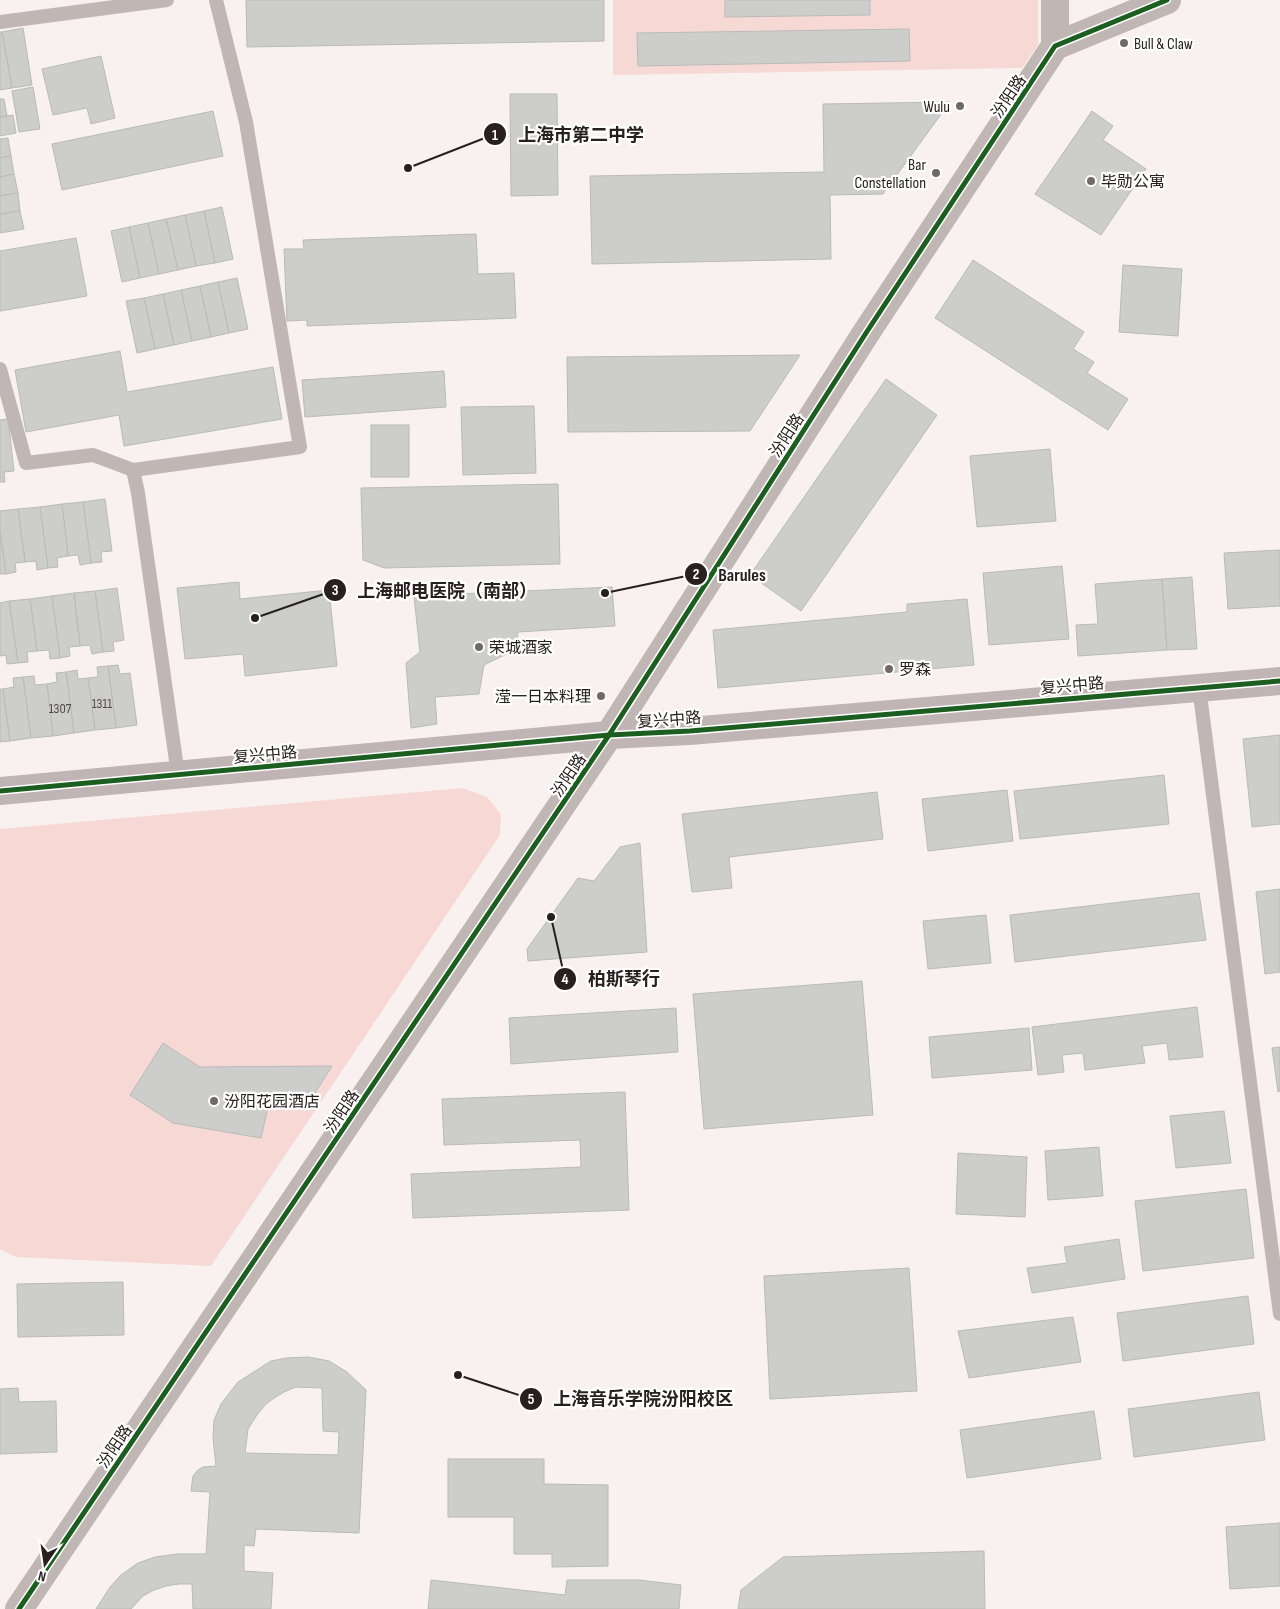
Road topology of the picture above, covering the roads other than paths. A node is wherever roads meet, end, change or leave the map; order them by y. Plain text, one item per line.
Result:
1 (167, 0) edge
2 (216, 0) edge
3 (1055, 0) edge
4 (1167, 0) edge
5 (0, 22) edge
6 (1056, 46) junction
7 (0, 369) edge
8 (133, 470) junction
9 (1280, 681) edge
10 (1199, 687) junction
11 (610, 736) junction
12 (178, 775) junction
13 (0, 791) edge
14 (1280, 1314) edge
15 (19, 1609) edge

1 - 5 lane
2 - 8 lane
3 - 6 street
4 - 6 street
6 - 11 street, 汾阳路
7 - 8 lane
8 - 12 lane
9 - 10 main road, 复兴中路
10 - 11 main road, 复兴中路
10 - 14 lane
11 - 12 main road, 复兴中路
11 - 15 street, 汾阳路
12 - 13 main road, 复兴中路

